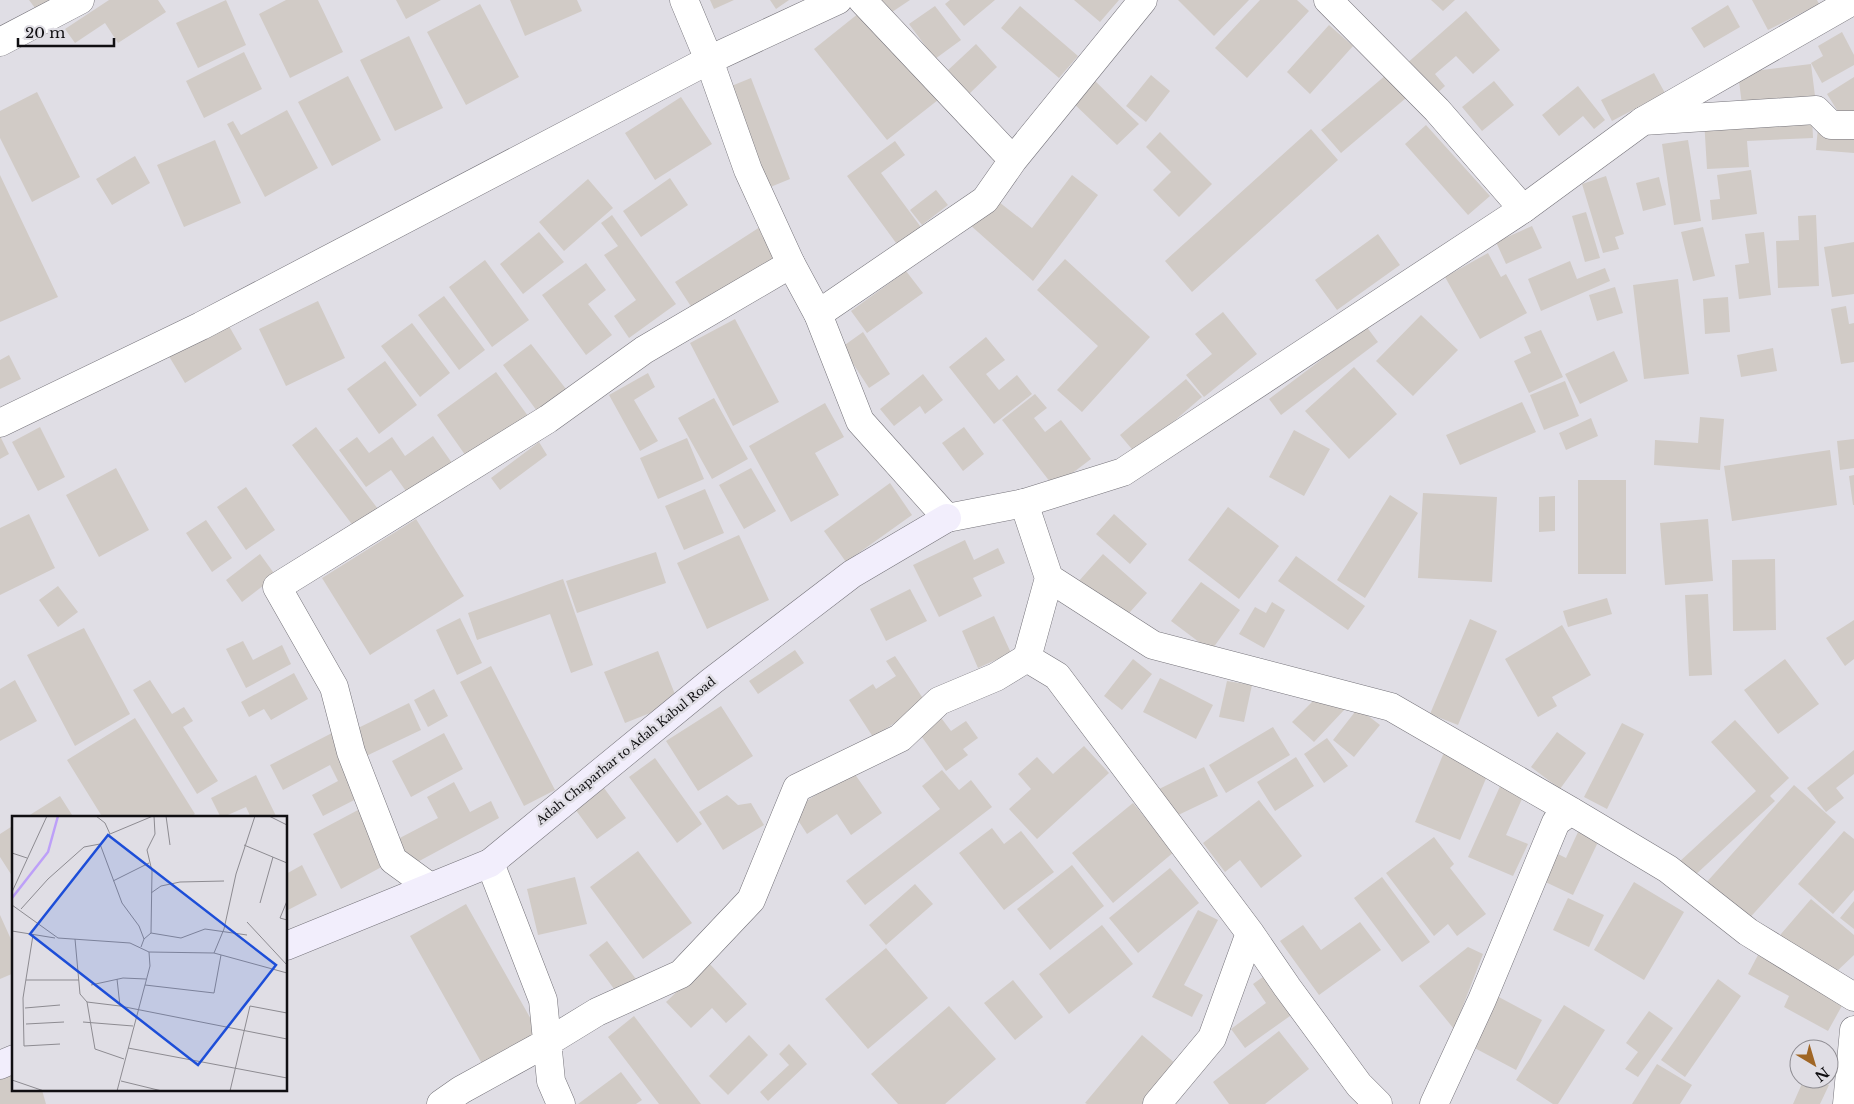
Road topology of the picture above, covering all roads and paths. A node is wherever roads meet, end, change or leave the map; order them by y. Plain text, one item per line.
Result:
1 (80, 0) edge
2 (684, 0) edge
3 (838, 0) edge
4 (862, 0) edge
5 (1143, 0) edge
6 (1328, 0) edge
7 (1839, 3) edge
8 (0, 42) edge
9 (709, 60) junction
10 (1642, 120) junction
11 (1854, 125) edge
12 (1013, 160) junction
13 (1523, 209) junction
14 (791, 264) junction
15 (818, 314) junction
16 (0, 423) edge
17 (1024, 503) junction
18 (947, 518) junction
19 (1049, 578) junction
20 (1027, 658) junction
21 (1571, 811) junction
22 (490, 862) junction
23 (430, 887) junction
24 (1250, 933) junction
25 (288, 945) edge
26 (1854, 997) edge
27 (1854, 1030) edge
28 (548, 1042) junction
29 (12, 1060) edge
30 (0, 1065) edge
31 (441, 1104) edge
32 (561, 1104) edge
33 (1157, 1104) edge
34 (1378, 1104) edge
35 (1434, 1104) edge
36 (1847, 1104) edge

1 - 8 street
2 - 9 street
3 - 9 street
4 - 12 street
5 - 12 street
6 - 13 street
7 - 10 street
9 - 14 street
9 - 16 street
10 - 11 street
10 - 13 street
12 - 15 street
13 - 17 street
14 - 15 street
14 - 23 street
15 - 18 street
17 - 18 street
17 - 19 street
18 - 22 main road, Adah Chaparhar to Adah Kabul Road
19 - 20 street
19 - 21 street
20 - 24 street
20 - 28 street
21 - 26 street
21 - 35 street
22 - 23 main road, Adah Chaparhar to Adah Kabul Road
22 - 28 street
23 - 25 main road, Adah Chaparhar to Adah Kabul Road
24 - 33 street
24 - 34 street
27 - 36 street
28 - 31 street
28 - 32 street
29 - 30 main road

